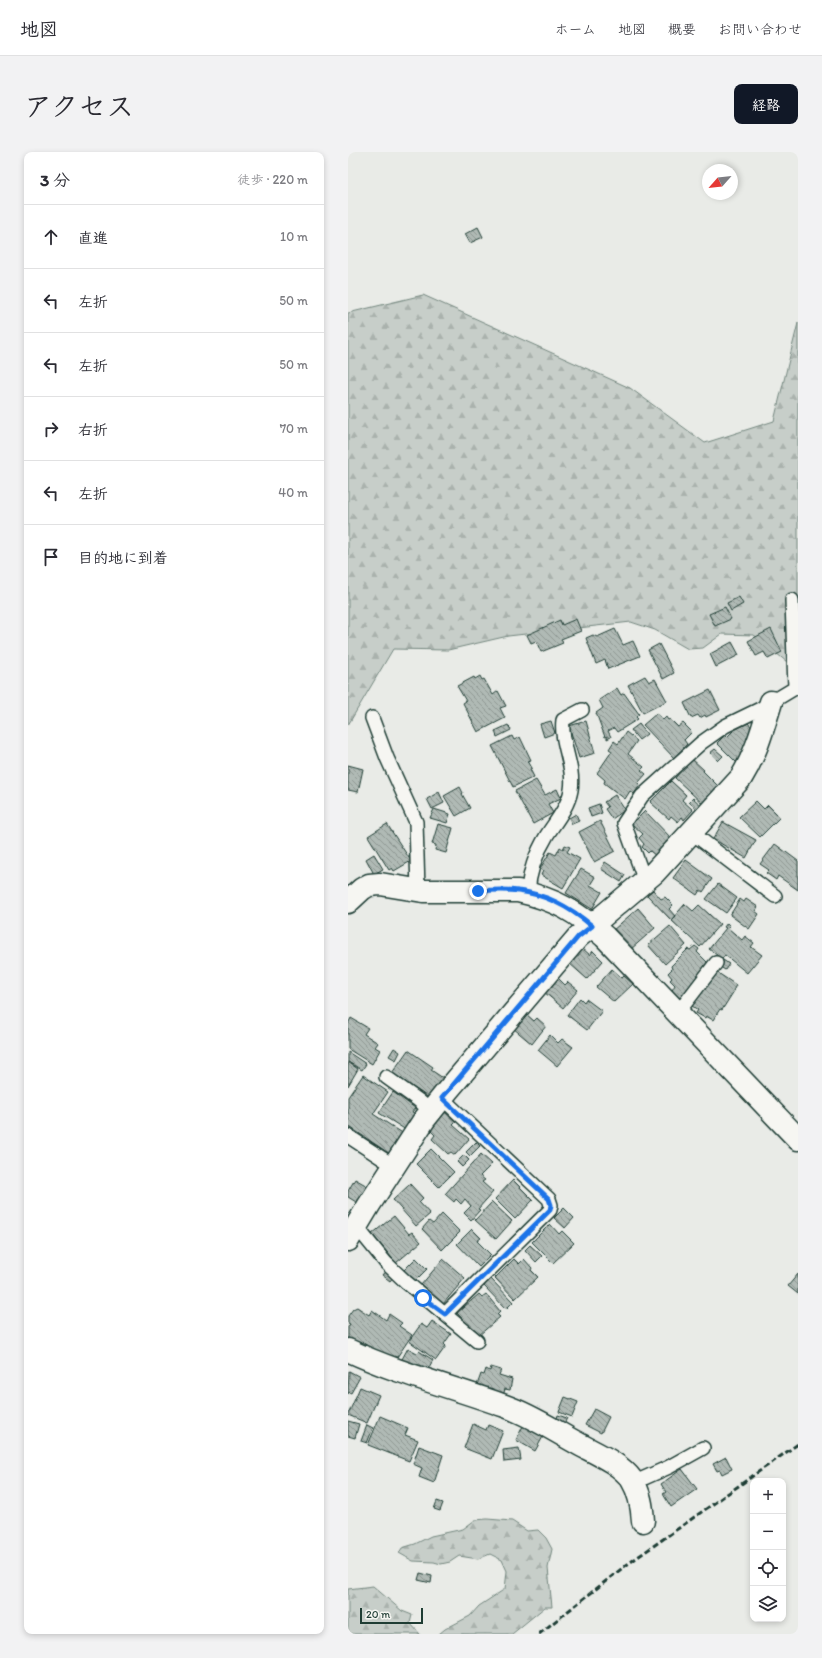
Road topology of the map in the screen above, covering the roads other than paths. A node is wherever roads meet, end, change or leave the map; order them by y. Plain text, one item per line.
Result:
1 (792, 600) dead end
2 (771, 702) junction
3 (582, 710) dead end
4 (372, 718) dead end
5 (692, 832) junction
6 (644, 882) junction
7 (418, 890) junction
8 (528, 893) junction
9 (775, 896) dead end
10 (348, 902) edge
11 (592, 926) junction
12 (716, 963) dead end
13 (677, 1014) junction
14 (386, 1077) dead end
15 (436, 1104) junction
16 (348, 1136) edge
17 (798, 1139) edge
18 (394, 1166) junction
19 (352, 1233) edge
20 (445, 1314) junction
21 (477, 1341) dead end
22 (348, 1350) edge
23 (703, 1448) dead end
24 (633, 1483) junction
25 (643, 1521) dead end

1 - 2 lane
2 - 5 street
2 - 6 lane
3 - 8 lane
4 - 7 lane
5 - 6 street
5 - 9 lane
6 - 11 street
7 - 8 street
7 - 10 street
8 - 11 street
11 - 13 street
11 - 15 street
12 - 13 lane
13 - 17 street
14 - 15 lane
15 - 18 street
15 - 20 lane
16 - 18 lane
18 - 19 street
19 - 20 lane
20 - 21 lane
22 - 24 street
23 - 24 lane
24 - 25 street

